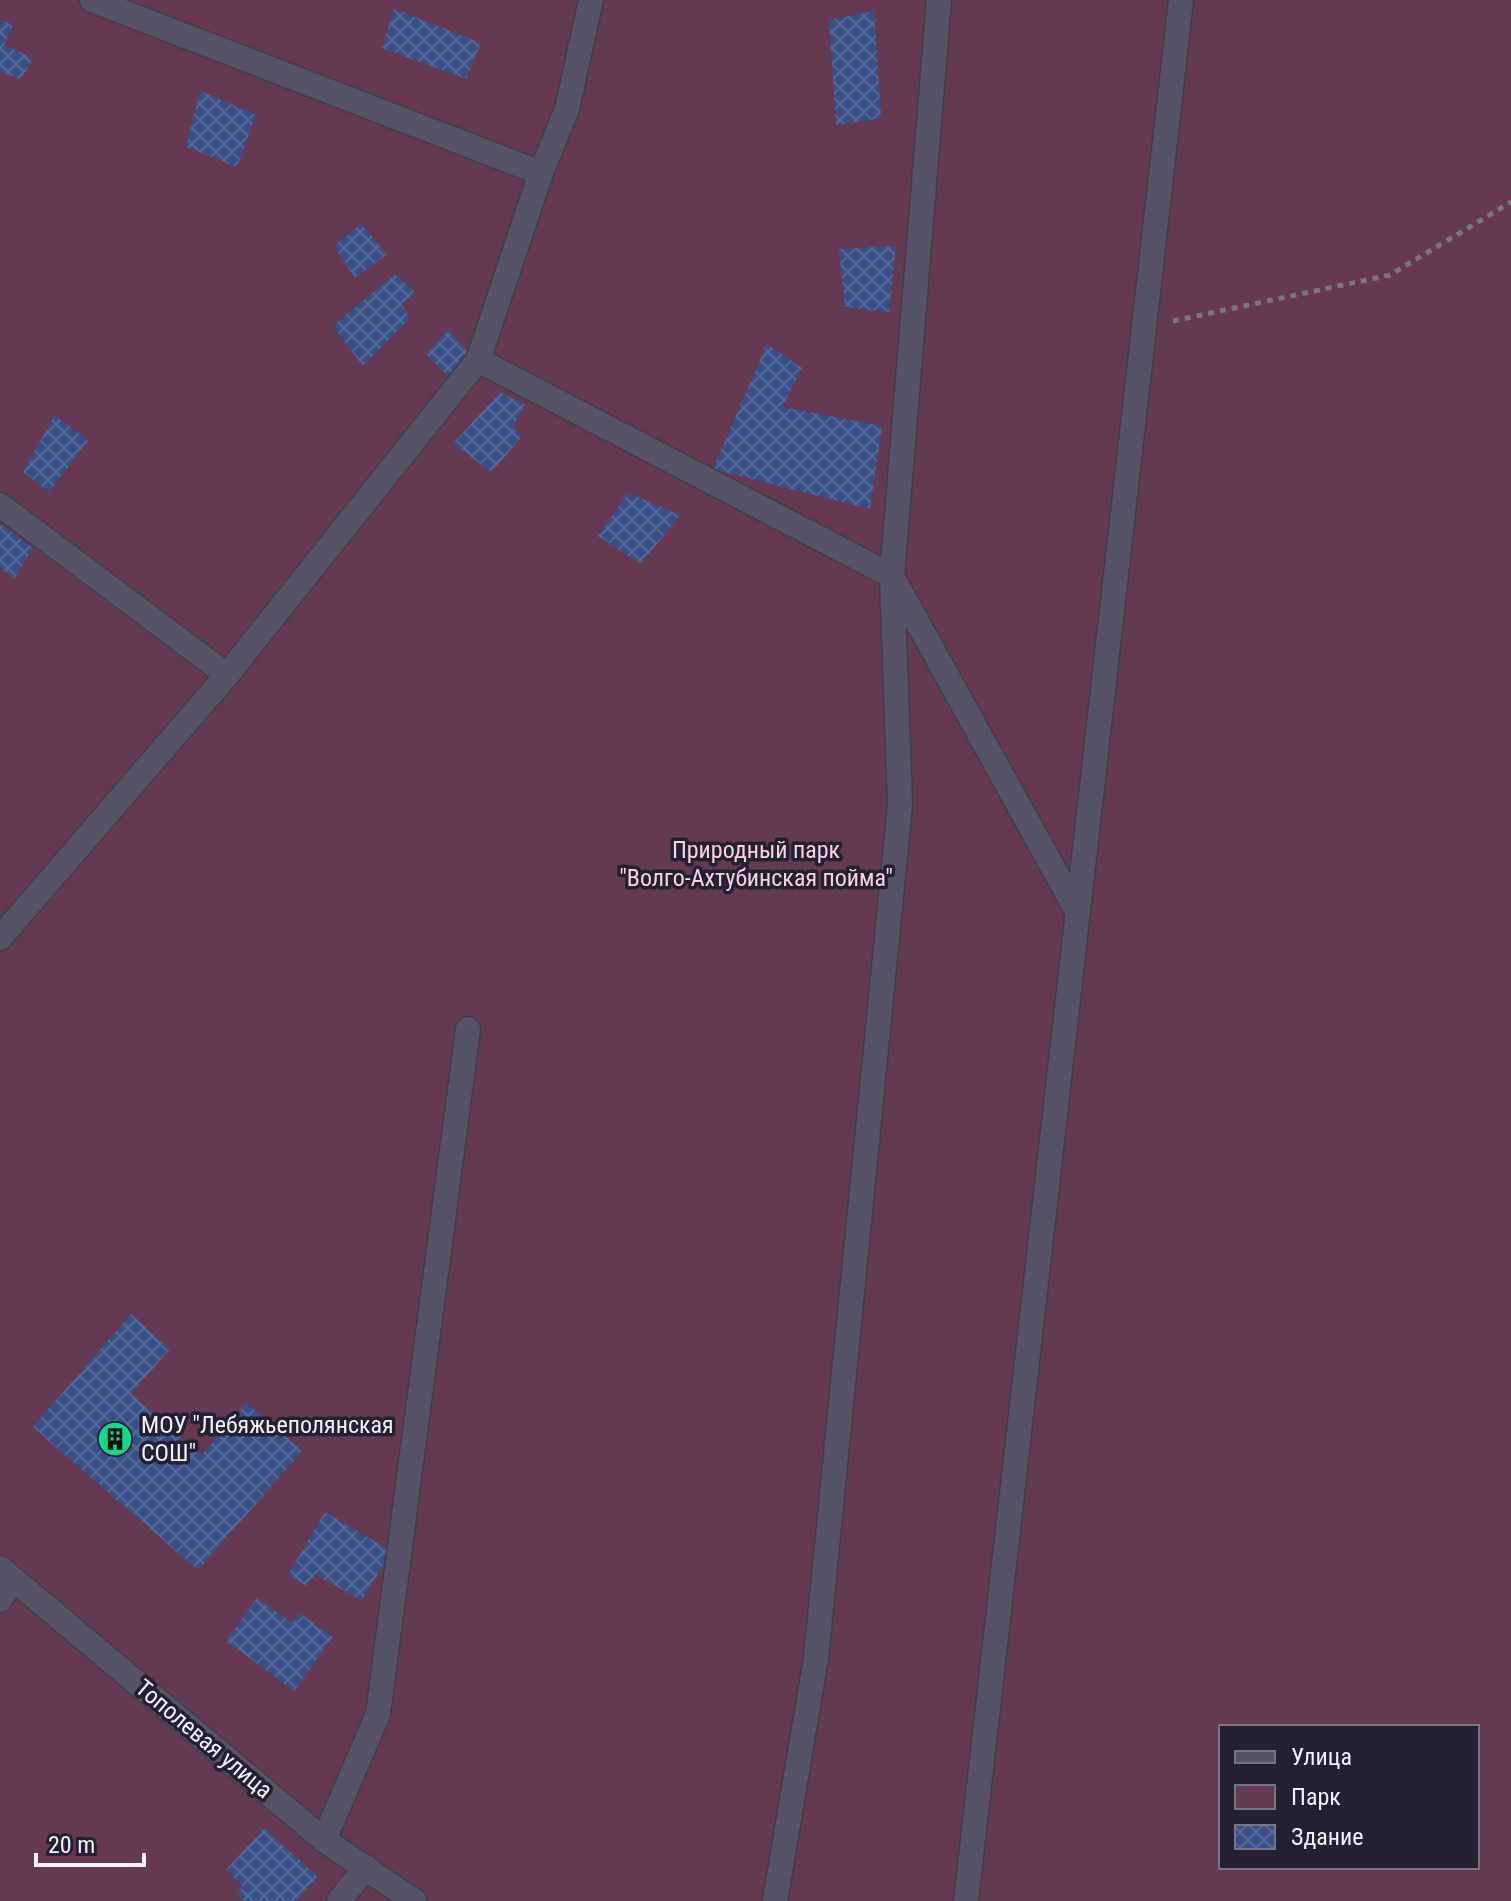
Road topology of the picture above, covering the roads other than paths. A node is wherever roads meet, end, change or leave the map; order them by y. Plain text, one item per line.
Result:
1 (92, 0) edge
2 (591, 0) edge
3 (939, 0) edge
4 (1181, 0) edge
5 (541, 173) junction
6 (478, 360) junction
7 (0, 505) edge
8 (892, 576) junction
9 (227, 675) junction
10 (1078, 913) junction
11 (0, 938) edge
12 (468, 1029) dead end
13 (4, 1583) edge
14 (324, 1840) junction
15 (366, 1867) junction
16 (339, 1901) edge
17 (414, 1901) edge
18 (775, 1901) edge
19 (966, 1901) edge

1 - 5 street
2 - 5 street
3 - 8 street
4 - 10 street
5 - 6 street
6 - 8 street
6 - 9 street
7 - 9 street
8 - 10 street
8 - 18 street
9 - 11 street
10 - 19 street
12 - 14 street
13 - 14 street, Тополевая улица
14 - 15 street, Тополевая улица
15 - 16 street
15 - 17 street, Тополевая улица

